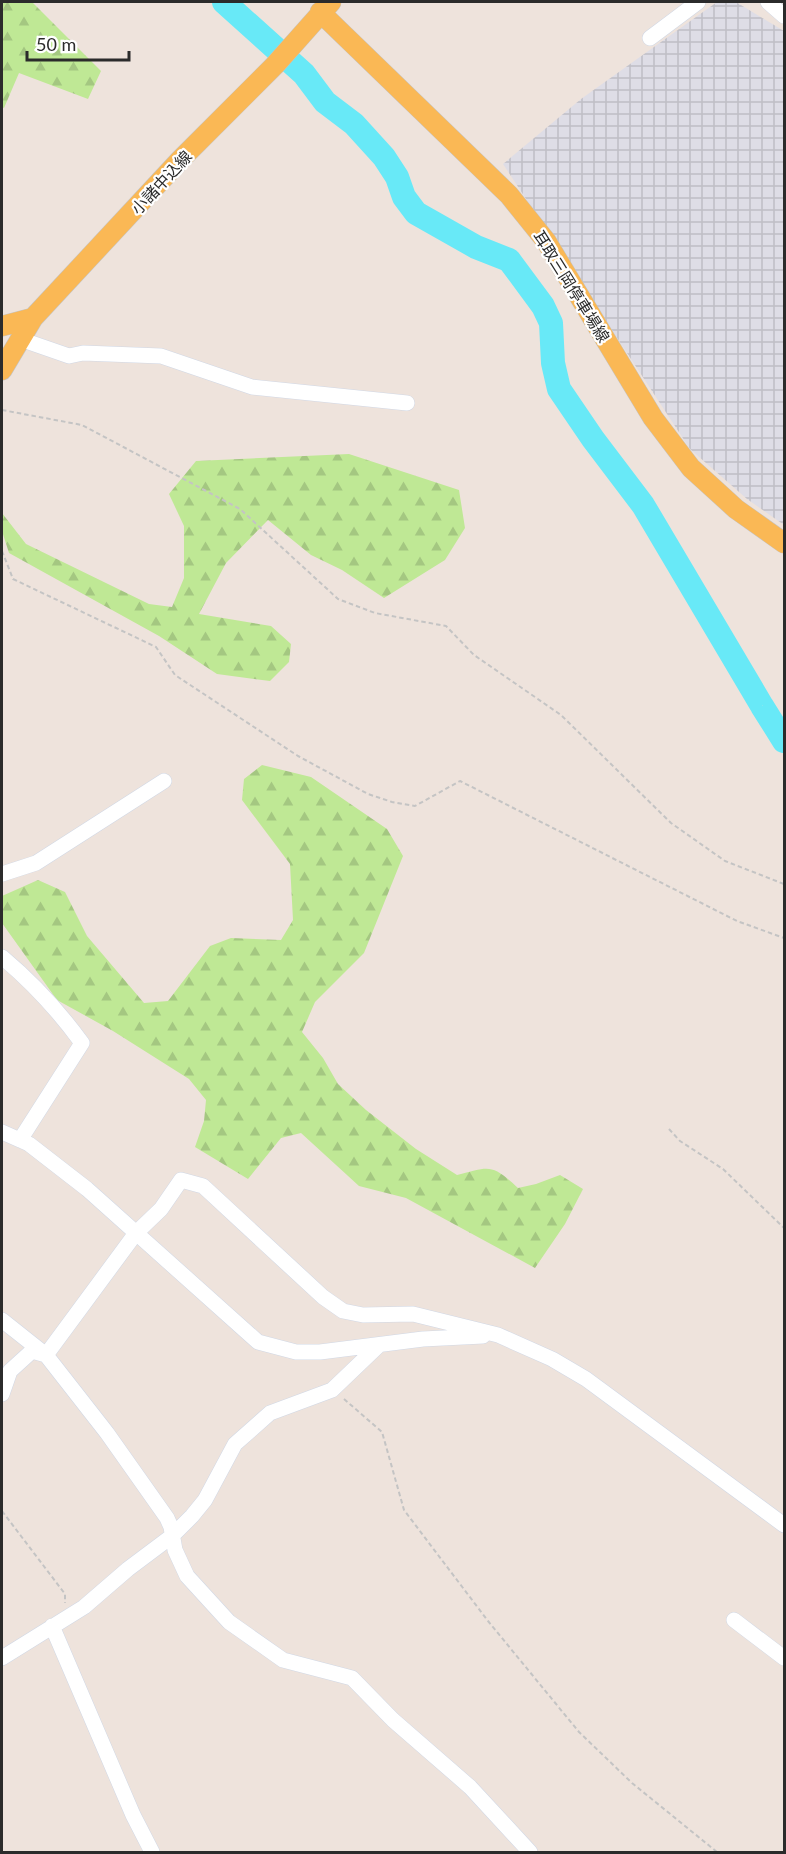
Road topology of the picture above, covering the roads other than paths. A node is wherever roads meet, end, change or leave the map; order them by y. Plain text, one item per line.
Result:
1 (698, 2) edge
2 (768, 2) edge
3 (320, 5) edge
4 (784, 16) edge
5 (650, 38) dead end
6 (33, 318) junction
7 (2, 326) edge
8 (20, 339) junction
9 (2, 370) edge
10 (407, 403) dead end
11 (784, 543) edge
12 (164, 781) dead end
13 (2, 874) edge
14 (2, 957) edge
15 (2, 1132) edge
16 (20, 1140) junction
17 (136, 1233) junction
18 (2, 1320) edge
19 (498, 1335) junction
20 (378, 1346) junction
21 (46, 1355) junction
22 (2, 1394) edge
23 (784, 1525) edge
24 (172, 1536) junction
25 (734, 1620) dead end
26 (52, 1626) junction
27 (2, 1658) edge
28 (784, 1658) edge
29 (152, 1852) edge
30 (530, 1852) edge

1 - 5 street
2 - 4 street
3 - 6 main road, 小諸中込線
3 - 11 main road, 耳取三岡停車場線
6 - 7 main road
6 - 8 main road, 小諸中込線
8 - 9 main road, 小諸中込線
8 - 10 street
12 - 13 street
14 - 16 street
15 - 16 street
16 - 17 street
17 - 19 street
17 - 20 street
17 - 21 street
18 - 21 street
19 - 20 street
19 - 23 street
20 - 24 street
21 - 22 street
21 - 24 street
24 - 26 street
24 - 30 street
25 - 28 street
26 - 27 street
26 - 29 street

